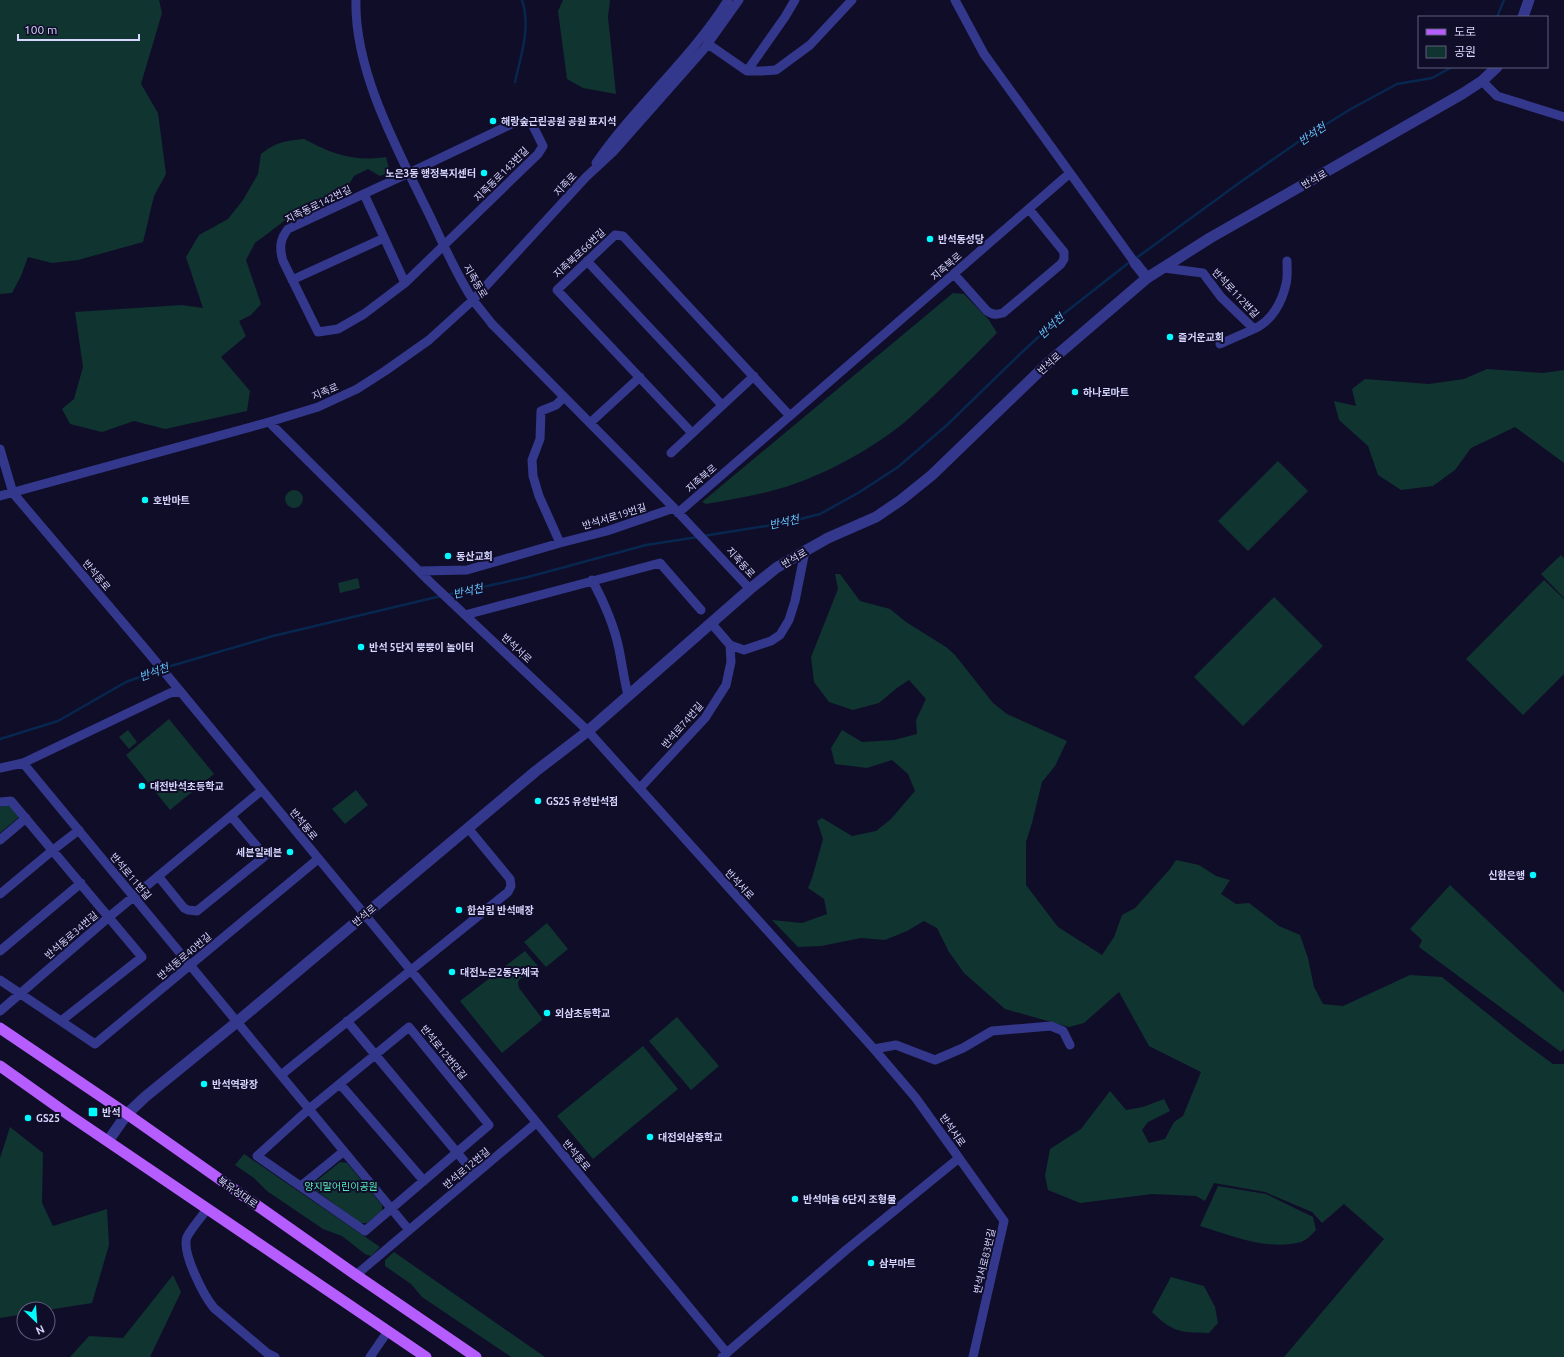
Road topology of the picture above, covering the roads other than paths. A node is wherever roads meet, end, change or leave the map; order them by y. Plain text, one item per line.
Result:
1 (356, 0) edge
2 (728, 0) edge
3 (739, 0) edge
4 (795, 0) edge
5 (852, 0) edge
6 (955, 0) edge
7 (1529, 0) edge
8 (1523, 16) edge
9 (708, 44) junction
10 (1497, 68) edge
11 (747, 71) junction
12 (1482, 81) junction
13 (1564, 117) edge
14 (409, 173) junction
15 (1070, 173) junction
16 (586, 177) junction
17 (364, 194) junction
18 (1029, 209) junction
19 (384, 238) junction
20 (445, 245) junction
21 (587, 261) junction
22 (1287, 261) dead end
23 (1135, 263) joint
24 (1164, 268) junction
25 (954, 274) junction
26 (1147, 278) junction
27 (292, 280) junction
28 (405, 283) junction
29 (473, 300) junction
30 (1254, 329) junction
31 (1220, 344) dead end
32 (754, 376) junction
33 (640, 377) junction
34 (564, 397) junction
35 (722, 405) junction
36 (790, 416) junction
37 (269, 422) junction
38 (590, 423) junction
39 (692, 433) junction
40 (0, 448) edge
41 (670, 453) dead end
42 (13, 493) junction
43 (0, 496) edge
44 (676, 510) junction
45 (560, 543) junction
46 (805, 551) junction
47 (420, 571) junction
48 (592, 580) junction
49 (750, 589) junction
50 (701, 610) dead end
51 (463, 612) junction
52 (711, 623) junction
53 (730, 645) junction
54 (180, 691) junction
55 (628, 695) junction
56 (588, 731) junction
57 (23, 763) junction
58 (0, 768) edge
59 (640, 788) junction
60 (262, 790) junction
61 (0, 802) edge
62 (231, 816) junction
63 (26, 818) junction
64 (468, 828) junction
65 (79, 830) junction
66 (0, 840) edge
67 (52, 850) junction
68 (318, 859) junction
69 (158, 876) junction
70 (81, 883) junction
71 (0, 894) edge
72 (134, 897) junction
73 (365, 914) junction
74 (109, 917) junction
75 (0, 951) edge
76 (191, 965) junction
77 (411, 970) junction
78 (0, 980) edge
79 (20, 994) junction
80 (0, 1011) edge
81 (61, 1021) junction
82 (347, 1021) junction
83 (237, 1022) junction
84 (0, 1028) edge
85 (1070, 1045) dead end
86 (874, 1049) junction
87 (375, 1055) junction
88 (0, 1066) edge
89 (281, 1075) junction
90 (340, 1084) junction
91 (309, 1109) junction
92 (127, 1114) junction
93 (536, 1123) junction
94 (108, 1141) junction
95 (344, 1151) junction
96 (457, 1153) junction
97 (959, 1158) junction
98 (475, 1174) junction
99 (424, 1181) junction
100 (301, 1186) junction
101 (207, 1209) junction
102 (391, 1209) junction
103 (409, 1230) junction
104 (356, 1275) junction
105 (388, 1331) junction
106 (724, 1355) edge
107 (274, 1357) edge
108 (370, 1357) edge
109 (426, 1357) edge
110 (476, 1357) edge
111 (972, 1357) edge

1 - 14 street, 지족동로
2 - 16 street, 지족로
3 - 9 street, 지족로
4 - 11 street
5 - 11 street
6 - 15 street
7 - 8 street
9 - 11 street
9 - 16 street, 지족로
10 - 12 street, 반석로
12 - 13 street
12 - 24 street, 반석로
14 - 17 street, 지족동로142번길
14 - 20 street, 지족동로
14 - 20 street, 지족동로143번길
15 - 18 street, 지족북로
15 - 23 street
16 - 29 street, 지족로
17 - 19 street, 지족동로142번길
17 - 27 street, 지족동로142번길
18 - 25 street, 지족북로
18 - 25 street
19 - 27 street
19 - 28 street, 지족동로142번길
20 - 28 street, 지족동로142번길
20 - 29 street, 지족동로
21 - 32 street, 지족북로66번길
21 - 33 street, 지족북로66번길
21 - 35 street
22 - 30 street
23 - 26 street
24 - 26 street, 반석로
24 - 30 street, 반석로112번길
25 - 36 street, 지족북로
26 - 46 street, 반석로
27 - 28 street, 지족동로142번길
29 - 34 street, 지족동로
29 - 37 street, 지족로
30 - 31 street, 반석로112번길
32 - 35 street
32 - 36 street, 지족북로66번길
33 - 38 street
33 - 39 street, 지족북로66번길
34 - 38 street, 지족동로
34 - 45 street
35 - 39 street
36 - 44 street, 지족북로
37 - 42 street, 지족로
37 - 47 street, 반석서로
38 - 44 street, 지족동로
39 - 41 street
40 - 42 street
42 - 43 street, 지족로
42 - 54 street, 반석동로
44 - 45 street, 반석서로19번길
44 - 49 street, 지족동로
45 - 47 street, 반석서로19번길
46 - 49 street, 반석로
46 - 53 street
47 - 51 street, 반석서로
48 - 50 street
48 - 51 street
48 - 55 street
49 - 52 street, 반석로
51 - 56 street, 반석서로
52 - 53 street
52 - 55 street, 반석로
53 - 59 street, 반석로74번길
54 - 57 street
54 - 60 street, 반석동로
55 - 56 street, 반석로
56 - 59 street, 반석서로
56 - 64 street, 반석로
57 - 58 street
57 - 65 street, 반석로11번길
59 - 86 street, 반석서로
60 - 62 street, 반석동로34번길
60 - 68 street, 반석동로
61 - 63 street
62 - 69 street, 반석동로34번길
62 - 69 street
63 - 66 street
63 - 67 street
64 - 73 street, 반석로
64 - 77 street
65 - 67 street
65 - 72 street, 반석로11번길
67 - 70 street
67 - 71 street
68 - 73 street, 반석동로
68 - 76 street, 반석동로40번길
69 - 72 street, 반석동로34번길
70 - 74 street
70 - 75 street
72 - 74 street, 반석동로34번길
72 - 76 street, 반석로11번길
73 - 77 street, 반석동로
73 - 83 street, 반석로
74 - 79 street, 반석동로34번길
74 - 81 street
76 - 81 street, 반석동로40번길
76 - 83 street, 반석로11번길
77 - 82 street
77 - 93 street, 반석동로
78 - 79 street, 반석동로40번길
79 - 80 street, 반석동로34번길
79 - 81 street, 반석동로40번길
82 - 87 street
82 - 89 street
83 - 89 street
83 - 92 street, 반석로
84 - 92 main road, 북유성대로
85 - 86 street
86 - 97 street, 반석서로
87 - 90 street, 반석로12번안길
87 - 96 street
87 - 96 street, 반석로12번안길
88 - 94 main road
89 - 91 street
90 - 91 street, 반석로12번안길
90 - 99 street
91 - 95 street
91 - 100 street
92 - 94 street, 반석로
92 - 104 main road, 북유성대로
93 - 98 street, 반석로12번길
93 - 106 street, 반석동로
94 - 101 main road
95 - 100 street
95 - 102 street
96 - 98 street
96 - 99 street
97 - 106 street, 반석서로
97 - 111 street, 반석서로83번길
98 - 103 street, 반석로12번길
99 - 102 street
100 - 102 street
101 - 105 main road
101 - 107 street
102 - 103 street
103 - 104 street, 반석로12번길
104 - 110 main road, 북유성대로
105 - 108 street
105 - 109 main road

